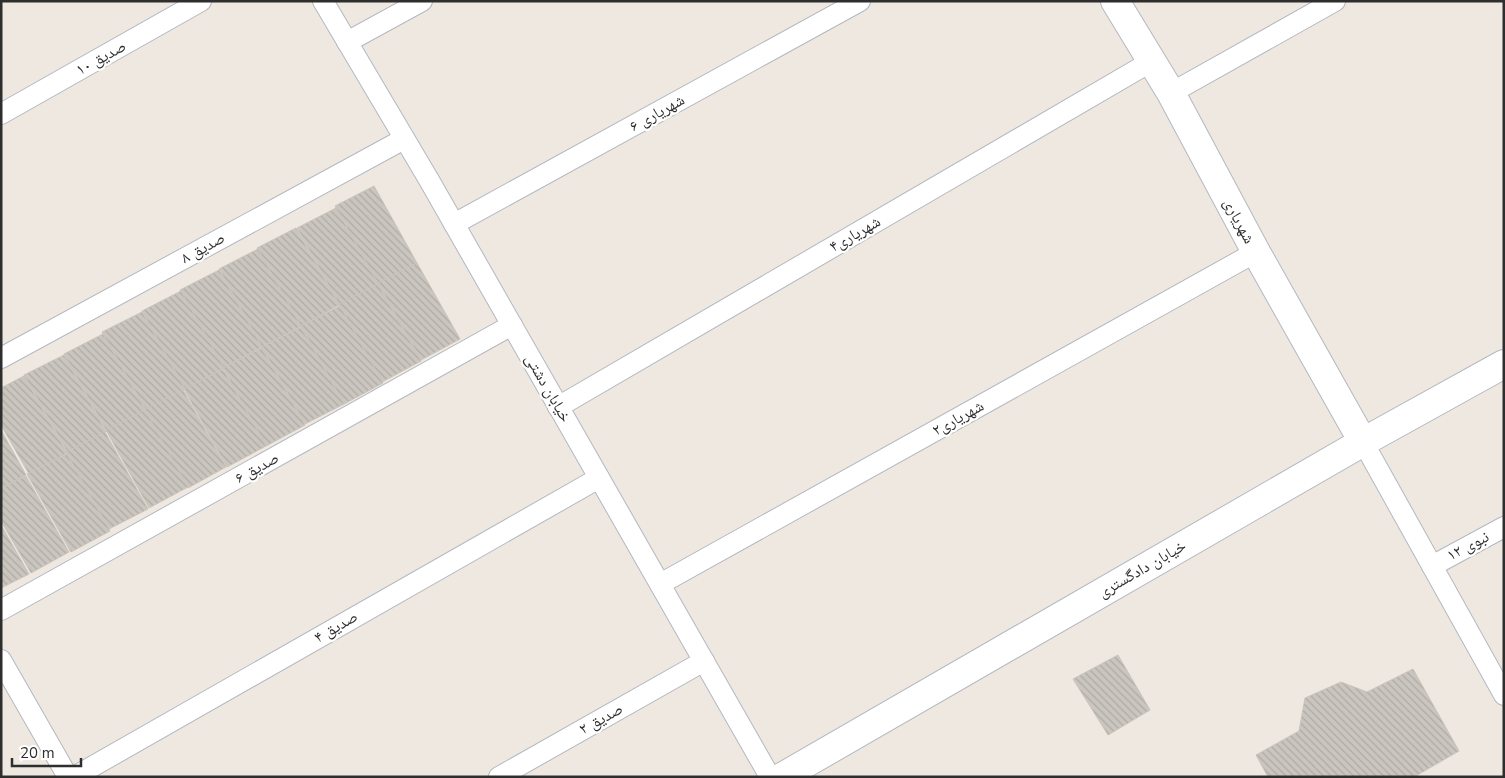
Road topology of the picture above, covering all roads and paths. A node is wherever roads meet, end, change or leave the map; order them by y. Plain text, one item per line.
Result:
1 (201, 1) edge
2 (323, 1) edge
3 (422, 1) edge
4 (860, 1) edge
5 (1115, 1) edge
6 (1335, 1) edge
7 (347, 42) junction
8 (1152, 61) junction
9 (1171, 93) junction
10 (1, 114) edge
11 (404, 138) junction
12 (454, 224) junction
13 (1256, 252) junction
14 (512, 326) junction
15 (1, 358) edge
16 (1504, 364) edge
17 (558, 407) junction
18 (1363, 442) junction
19 (599, 478) junction
20 (1504, 527) edge
21 (1432, 566) junction
22 (660, 584) junction
23 (1, 610) edge
24 (1, 660) edge
25 (704, 661) junction
26 (1504, 695) edge
27 (68, 777) edge
28 (74, 777) edge
29 (499, 777) edge
30 (770, 777) edge
31 (782, 777) edge

1 - 10 street, صدیق ۱۰
2 - 7 street, خیابان دشتی
3 - 7 street
4 - 12 street, شهریاری ۶
5 - 8 main road, شهریاری
6 - 9 street
7 - 11 street, خیابان دشتی
8 - 9 main road, شهریاری
8 - 17 street, شهریاری۴
9 - 13 main road, شهریاری
11 - 12 street, خیابان دشتی
11 - 15 street, صدیق ۸
12 - 14 street, خیابان دشتی
13 - 18 main road, شهریاری
13 - 22 street, شهریاری۲
14 - 17 street, خیابان دشتی
14 - 23 street, صدیق ۶
16 - 18 main road, خیابان دادگستری
17 - 19 street, خیابان دشتی
18 - 21 street
18 - 31 main road, خیابان دادگستری
19 - 22 street, خیابان دشتی
19 - 28 street, صدیق ۴
20 - 21 street, نبوی ۱۲
21 - 26 street
22 - 25 street, خیابان دشتی
24 - 27 street
25 - 29 street, صدیق ۲
25 - 30 street, خیابان دشتی

